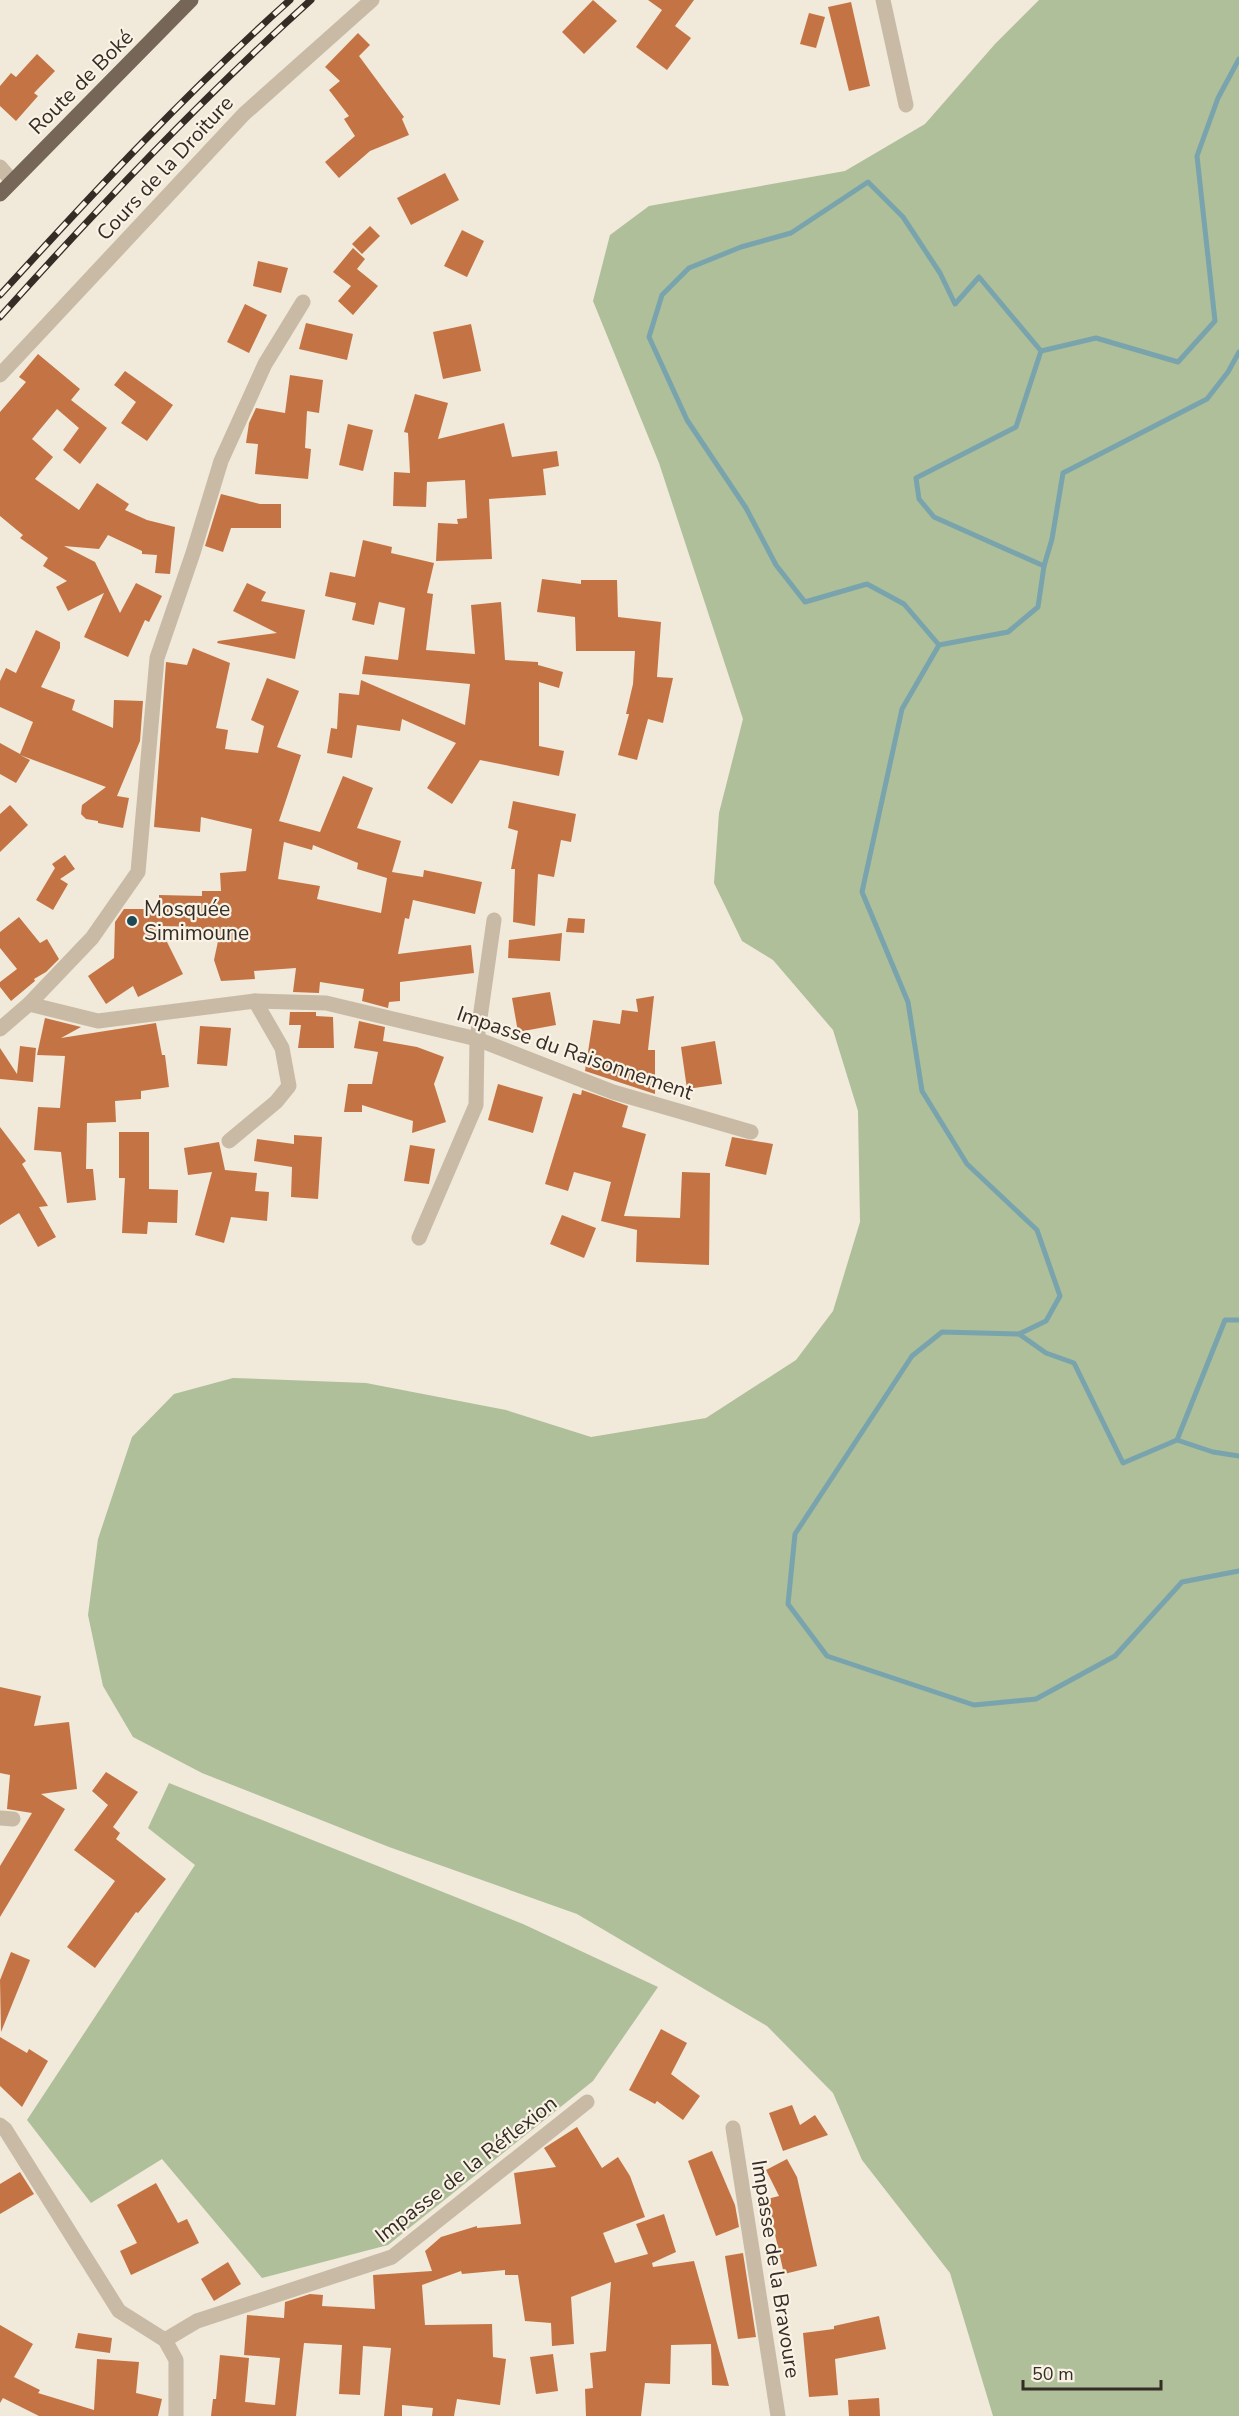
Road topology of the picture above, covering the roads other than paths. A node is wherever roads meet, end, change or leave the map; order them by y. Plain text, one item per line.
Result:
1 (192, 0) edge
2 (372, 0) edge
3 (883, 0) edge
4 (906, 105) dead end
5 (0, 167) edge
6 (12, 181) junction
7 (0, 194) edge
8 (303, 302) dead end
9 (0, 375) edge
10 (494, 920) dead end
11 (255, 1000) junction
12 (29, 1004) junction
13 (0, 1029) edge
14 (477, 1039) junction
15 (751, 1131) dead end
16 (229, 1141) dead end
17 (419, 1238) dead end
18 (587, 2102) dead end
19 (0, 2126) edge
20 (734, 2128) dead end
21 (165, 2340) junction
22 (176, 2416) edge
23 (777, 2416) edge

1 - 6 main road, Route de Boké
2 - 9 street, Cours de la Droiture
3 - 4 street
5 - 6 street
6 - 7 main road, Route de Boké
8 - 12 street
10 - 14 street
11 - 12 street, Impasse du Raisonnement
11 - 14 street, Impasse du Raisonnement
11 - 16 street
12 - 13 street
14 - 15 street, Impasse du Raisonnement
14 - 17 street
18 - 21 street, Impasse de la Réflexion
19 - 21 street
20 - 23 street, Impasse de la Bravoure
21 - 22 street

